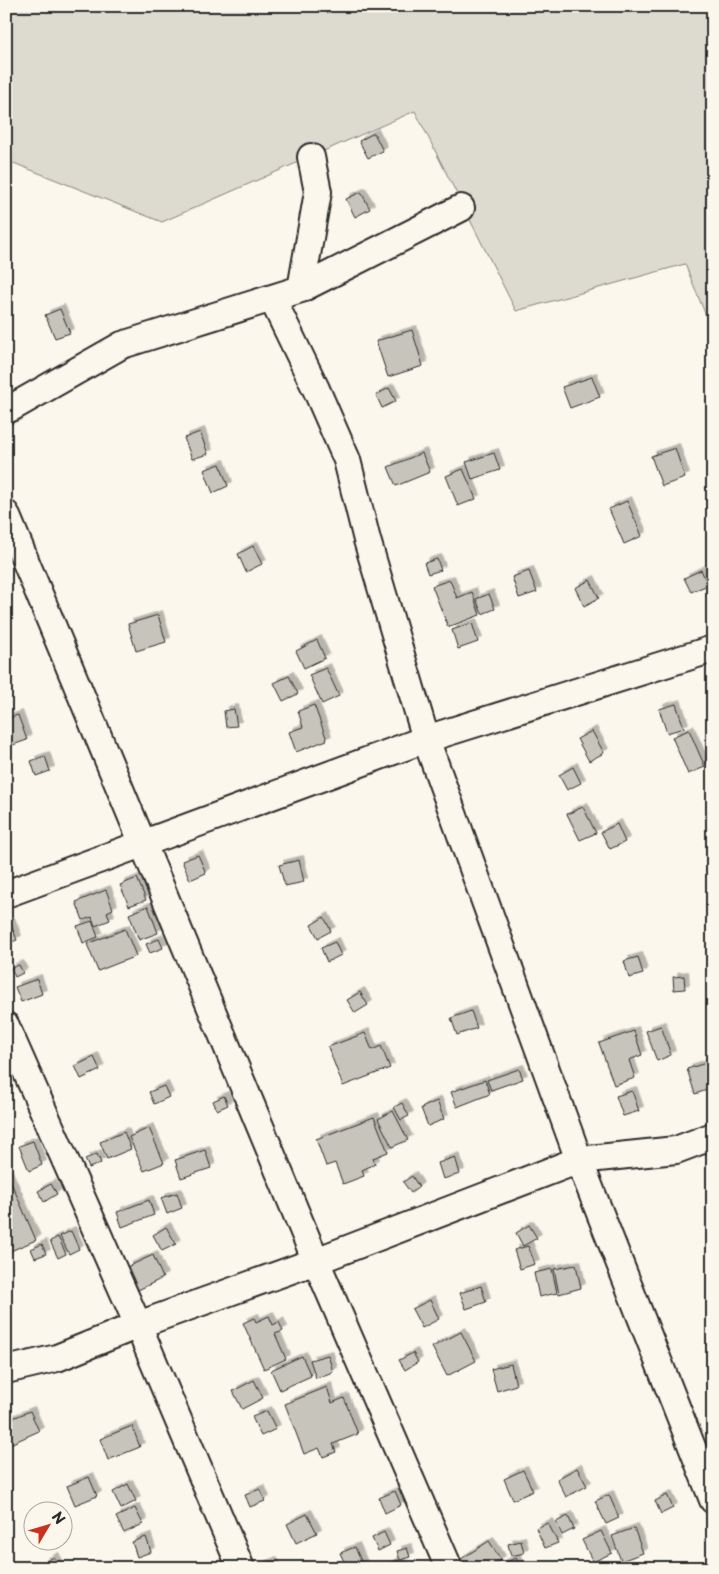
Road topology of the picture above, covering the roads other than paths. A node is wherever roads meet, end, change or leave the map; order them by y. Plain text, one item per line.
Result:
1 (311, 157) dead end
2 (462, 208) dead end
3 (301, 289) junction
4 (272, 298) junction
5 (6, 410) edge
6 (6, 514) edge
7 (713, 649) edge
8 (426, 738) junction
9 (144, 844) junction
10 (6, 894) edge
11 (6, 1026) edge
12 (713, 1136) edge
13 (579, 1160) junction
14 (316, 1261) junction
15 (138, 1325) junction
16 (6, 1370) edge
17 (713, 1500) edge
18 (240, 1568) edge
19 (449, 1568) edge

1 - 3 street
2 - 3 street
3 - 4 street
4 - 5 street
4 - 8 street
6 - 9 street
7 - 8 street
8 - 9 street
8 - 13 street
9 - 10 street
9 - 14 street
11 - 15 street
12 - 13 street
13 - 14 street
13 - 17 street
14 - 15 street
14 - 19 street
15 - 16 street
15 - 18 street

